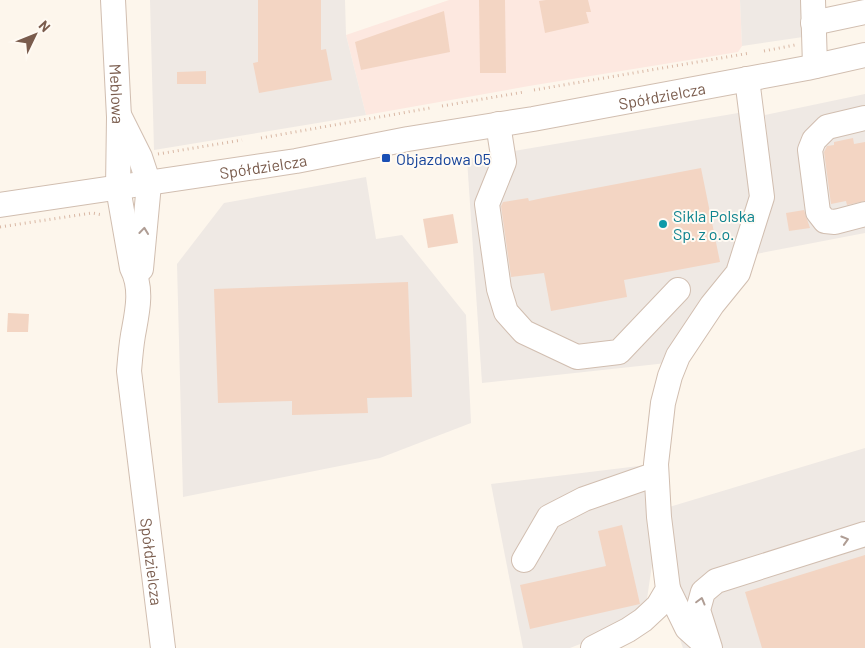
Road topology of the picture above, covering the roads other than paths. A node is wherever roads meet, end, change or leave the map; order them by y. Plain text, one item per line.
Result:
1 (113, 0) edge
2 (813, 12) edge
3 (865, 12) edge
4 (865, 55) edge
5 (815, 66) junction
6 (747, 79) junction
7 (119, 117) junction
8 (865, 118) edge
9 (498, 124) junction
10 (149, 184) junction
11 (118, 188) junction
12 (0, 205) edge
13 (865, 214) edge
14 (137, 278) junction
15 (678, 290) dead end
16 (656, 474) junction
17 (865, 534) edge
18 (524, 560) dead end
19 (668, 589) junction
20 (162, 648) edge
21 (593, 648) edge
22 (710, 648) edge

1 - 7 street, Meblowa
2 - 3 street
2 - 5 street
4 - 5 street, Spółdzielcza
5 - 6 street, Spółdzielcza
6 - 9 street, Spółdzielcza
6 - 16 street
7 - 10 street
7 - 11 street, Meblowa
8 - 13 street
9 - 10 street, Spółdzielcza
9 - 15 street
10 - 11 street, Spółdzielcza
14 -> 10 street
11 - 12 street
11 - 14 street, Spółdzielcza
14 - 20 street, Spółdzielcza
16 - 18 street
16 - 19 street
22 -> 17 street
19 - 21 street
19 - 22 street

